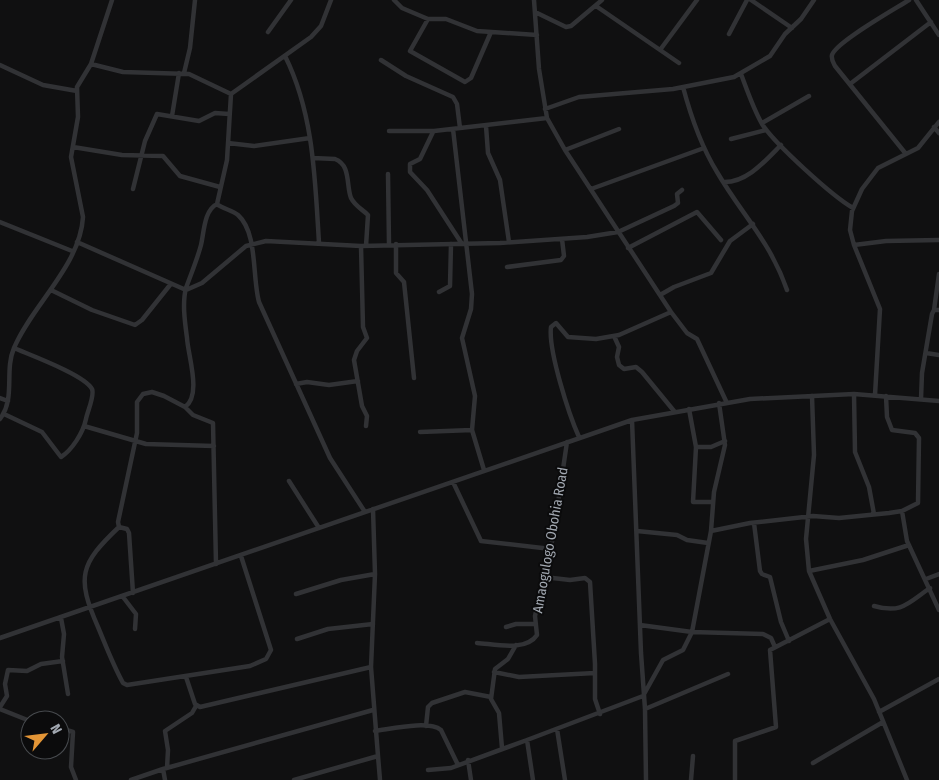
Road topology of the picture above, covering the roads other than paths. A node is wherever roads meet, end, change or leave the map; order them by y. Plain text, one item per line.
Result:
1 (112, 0) edge
2 (195, 0) edge
3 (291, 0) edge
4 (331, 0) edge
5 (394, 0) edge
6 (534, 0) edge
7 (602, 0) edge
8 (697, 0) edge
9 (749, 0) edge
10 (814, 0) edge
11 (909, 0) edge
12 (916, 0) edge
13 (596, 6) junction
14 (535, 12) junction
15 (428, 19) junction
16 (931, 22) junction
17 (792, 28) junction
18 (268, 32) dead end
19 (491, 32) junction
20 (729, 34) dead end
21 (537, 35) junction
22 (939, 35) edge
23 (660, 50) junction
24 (285, 56) junction
25 (381, 60) dead end
26 (679, 63) dead end
27 (91, 64) junction
28 (0, 65) edge
29 (181, 73) junction
30 (741, 74) junction
31 (850, 84) junction
32 (683, 88) junction
33 (77, 91) junction
34 (231, 94) junction
35 (809, 96) dead end
36 (544, 109) junction
37 (229, 114) junction
38 (172, 116) junction
39 (547, 118) junction
40 (939, 122) edge
41 (762, 123) junction
42 (486, 126) junction
43 (460, 128) junction
44 (619, 128) dead end
45 (934, 128) junction
46 (453, 129) junction
47 (766, 130) junction
48 (389, 131) dead end
49 (434, 131) junction
50 (939, 134) edge
51 (310, 138) junction
52 (731, 140) dead end
53 (228, 143) junction
54 (781, 145) junction
55 (73, 147) junction
56 (704, 148) junction
57 (565, 150) junction
58 (906, 154) junction
59 (141, 157) junction
60 (313, 158) junction
61 (388, 174) dead end
62 (723, 182) junction
63 (220, 187) junction
64 (133, 189) dead end
65 (591, 189) junction
66 (682, 190) dead end
67 (217, 204) junction
68 (853, 208) junction
69 (0, 222) edge
70 (753, 224) junction
71 (618, 232) junction
72 (562, 239) junction
73 (721, 240) dead end
74 (939, 240) edge
75 (77, 242) junction
76 (509, 242) junction
77 (253, 243) junction
78 (319, 243) junction
79 (389, 244) junction
80 (396, 244) junction
81 (451, 244) junction
82 (462, 244) junction
83 (468, 244) junction
84 (363, 246) junction
85 (854, 246) junction
86 (628, 248) junction
87 (72, 251) junction
88 (507, 267) dead end
89 (939, 274) edge
90 (170, 284) junction
91 (52, 290) junction
92 (186, 290) junction
93 (787, 290) dead end
94 (439, 292) dead end
95 (660, 295) junction
96 (937, 310) edge
97 (671, 312) junction
98 (614, 336) junction
99 (14, 348) junction
100 (926, 353) junction
101 (939, 355) edge
102 (414, 378) dead end
103 (358, 381) junction
104 (296, 384) junction
105 (854, 394) junction
106 (875, 395) junction
107 (812, 396) junction
108 (886, 396) junction
109 (0, 398) edge
110 (921, 399) junction
111 (8, 401) junction
112 (939, 401) edge
113 (726, 402) junction
114 (720, 403) junction
115 (185, 407) junction
116 (689, 408) junction
117 (674, 411) junction
118 (4, 414) junction
119 (0, 419) edge
120 (632, 420) junction
121 (84, 426) junction
122 (366, 426) dead end
123 (472, 430) junction
124 (420, 432) dead end
125 (579, 438) junction
126 (725, 441) junction
127 (135, 442) junction
128 (567, 442) junction
129 (214, 446) junction
130 (696, 447) junction
131 (484, 470) junction
132 (289, 481) dead end
133 (453, 482) junction
134 (713, 502) junction
135 (373, 509) junction
136 (902, 511) junction
137 (365, 512) junction
138 (874, 514) junction
139 (809, 517) junction
140 (754, 523) junction
141 (119, 527) junction
142 (319, 528) junction
143 (637, 531) junction
144 (711, 531) junction
145 (708, 543) junction
146 (909, 546) junction
147 (551, 548) junction
148 (241, 556) junction
149 (216, 564) junction
150 (809, 571) junction
151 (375, 574) junction
152 (939, 574) edge
153 (544, 577) junction
154 (926, 579) junction
155 (930, 588) junction
156 (133, 594) junction
157 (296, 594) dead end
158 (123, 597) junction
159 (874, 606) dead end
160 (90, 608) junction
161 (939, 610) edge
162 (61, 618) junction
163 (830, 619) junction
164 (373, 624) junction
165 (536, 624) junction
166 (640, 625) junction
167 (506, 627) dead end
168 (135, 629) dead end
169 (692, 632) junction
170 (0, 638) edge
171 (297, 639) dead end
172 (789, 641) junction
173 (477, 643) dead end
174 (516, 645) junction
175 (775, 647) junction
176 (63, 661) junction
177 (371, 667) junction
178 (494, 672) junction
179 (595, 673) junction
180 (728, 674) dead end
181 (186, 677) junction
182 (939, 679) edge
183 (68, 694) dead end
184 (643, 696) junction
185 (491, 697) junction
186 (196, 706) junction
187 (0, 708) edge
188 (645, 709) junction
189 (373, 710) junction
190 (879, 712) junction
191 (600, 714) junction
192 (20, 717) edge
193 (883, 722) junction
194 (426, 726) junction
195 (557, 729) junction
196 (70, 731) edge
197 (375, 731) junction
198 (527, 740) junction
199 (502, 748) junction
200 (378, 756) junction
201 (693, 756) dead end
202 (468, 760) junction
203 (813, 763) dead end
204 (458, 765) junction
205 (165, 768) junction
206 (428, 770) dead end
207 (76, 780) edge
208 (131, 780) edge
209 (165, 780) edge
210 (294, 780) edge
211 (380, 780) edge
212 (472, 780) edge
213 (533, 780) edge
214 (565, 780) edge
215 (646, 780) edge
216 (691, 780) edge
217 (735, 780) edge
218 (907, 780) edge

1 - 27 street
2 - 29 street
3 - 18 street
4 - 24 street
5 - 15 street
6 - 14 street
7 - 13 street
8 - 23 street
9 - 17 street
9 - 20 street
10 - 17 street
11 - 31 street
12 - 16 street
13 - 14 street
13 - 23 street
14 - 21 street
15 - 19 street
15 - 19 street
16 - 22 street
16 - 31 street
17 - 30 street
19 - 21 street
21 - 36 street
23 - 26 street
24 - 34 street
24 - 51 street
25 - 43 street
27 - 29 street
27 - 33 street
28 - 33 street
29 - 34 street
29 - 38 street
30 - 32 street
30 - 41 street
31 - 58 street
32 - 36 street
32 - 56 street
33 - 55 street
34 - 37 street
35 - 41 street
36 - 39 street
37 - 38 street
37 - 53 street
38 - 59 street
39 - 42 street
39 - 57 street
40 - 45 street
41 - 47 street
42 - 43 street
42 - 76 street
43 - 46 street
44 - 57 street
45 - 50 street
45 - 58 street
46 - 49 street
46 - 83 street
47 - 52 street
47 - 54 street
48 - 49 street
49 - 82 street
51 - 53 street
51 - 60 street
53 - 63 street
54 - 62 street
54 - 68 street
55 - 59 street
55 - 75 street
56 - 62 street
56 - 65 street
57 - 65 street
58 - 68 street
59 - 63 street
59 - 64 street
60 - 78 street
60 - 84 street
61 - 79 street
62 - 70 street
63 - 67 street
65 - 71 street
66 - 71 street
67 - 77 street
67 - 92 street
68 - 85 street
69 - 87 street
70 - 93 street
70 - 95 street
71 - 72 street
71 - 86 street
72 - 76 street
72 - 88 street
73 - 86 street
74 - 85 street
75 - 87 street
75 - 90 street
76 - 83 street
77 - 78 street
77 - 92 street
77 - 104 street
78 - 84 street
79 - 80 street
79 - 84 street
80 - 81 street
80 - 102 street
81 - 82 street
81 - 94 street
82 - 83 street
83 - 123 street
84 - 103 street
85 - 106 street
86 - 95 street
87 - 91 street
89 - 96 street
90 - 91 street
90 - 92 street
91 - 99 street
92 - 115 street
95 - 97 street
96 - 100 street
97 - 98 street
97 - 113 street
98 - 117 street
98 - 125 street
99 - 111 street
99 - 121 street
100 - 101 street
100 - 110 street
103 - 104 street
103 - 122 street
104 - 137 street
105 - 106 street
105 - 107 street
105 - 138 street
106 - 108 street
107 - 113 street
107 - 139 street
108 - 110 street
108 - 136 street
109 - 111 street
110 - 112 street
111 - 118 street
113 - 114 street
114 - 116 street
114 - 126 street
115 - 127 street
115 - 129 street
116 - 117 street
116 - 130 street
117 - 120 street
118 - 119 street
118 - 121 street
120 - 125 street
120 - 143 street
121 - 127 street
123 - 124 street
123 - 131 street
125 - 128 street
126 - 130 street
126 - 134 street
127 - 129 street
127 - 141 street
128 - 131 street
128 - 147 street, Amaogulogo Obohia Road
129 - 149 street
130 - 134 street
131 - 133 street
132 - 142 street
133 - 135 street
133 - 147 street
134 - 144 street
135 - 137 street
135 - 151 street
136 - 138 street
136 - 146 street
137 - 142 street
138 - 139 street
139 - 140 street
139 - 150 street
140 - 144 street
140 - 172 street
141 - 156 street
141 - 160 street
142 - 148 street
143 - 145 street
143 - 166 street
144 - 145 street
145 - 169 street
146 - 150 street
146 - 154 street
147 - 153 street, Amaogulogo Obohia Road
148 - 149 street
148 - 181 street
149 - 156 street
150 - 163 street
151 - 157 street
151 - 164 street
152 - 154 street
153 - 165 street, Amaogulogo Obohia Road
153 - 179 street
154 - 155 street
155 - 159 street
155 - 161 street
156 - 158 street
158 - 160 street
158 - 168 street
160 - 162 street
160 - 181 street
162 - 170 street
162 - 176 street
163 - 172 street
163 - 190 street
164 - 171 street
164 - 177 street
165 - 167 street
165 - 174 street, Amaogulogo Obohia Road
166 - 169 street
166 - 184 street
169 - 175 street
169 - 184 street
172 - 175 street
173 - 174 street, Amaogulogo Obohia Road
174 - 178 street
175 - 217 street
176 - 183 street
176 - 187 street
177 - 186 street
177 - 189 street
178 - 179 street
178 - 185 street
179 - 191 street
180 - 188 street
181 - 186 street
182 - 190 street
184 - 188 street
184 - 191 street
185 - 194 street
185 - 199 street
186 - 205 street
187 - 192 street
188 - 215 street
189 - 197 street
189 - 205 street
190 - 193 street
191 - 195 street
193 - 203 street
193 - 218 street
194 - 197 street
194 - 204 street
195 - 198 street
195 - 214 street
196 - 207 street
197 - 200 street
198 - 199 street
198 - 213 street
199 - 202 street
200 - 210 street
200 - 211 street
201 - 216 street
202 - 204 street
202 - 212 street
204 - 206 street
205 - 208 street
205 - 209 street

